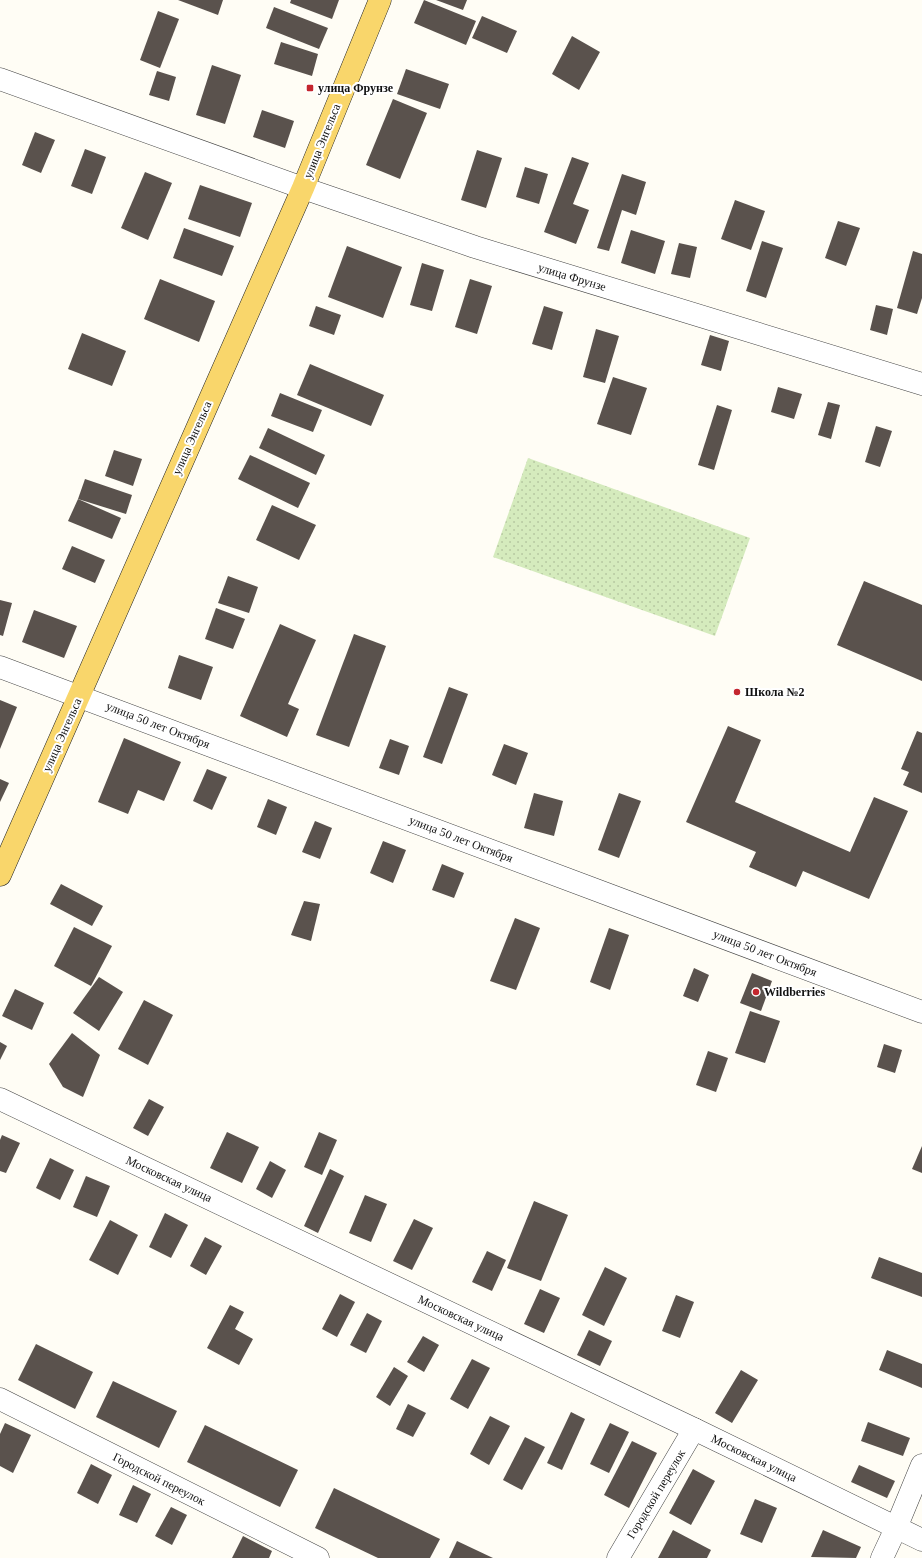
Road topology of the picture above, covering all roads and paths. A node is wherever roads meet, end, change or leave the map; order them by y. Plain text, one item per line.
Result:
1 (380, 0) edge
2 (0, 79) edge
3 (302, 188) junction
4 (922, 384) edge
5 (0, 667) edge
6 (79, 696) junction
7 (0, 875) edge
8 (922, 1012) edge
9 (0, 1099) edge
10 (0, 1399) edge
11 (694, 1429) junction
12 (922, 1465) edge
13 (896, 1528) junction
14 (922, 1540) edge
15 (318, 1558) edge
16 (618, 1558) edge
17 (882, 1558) edge

1 - 3 main road, улица Энгельса
2 - 3 street, улица Фрунзе
3 - 4 street, улица Фрунзе
3 - 6 main road, улица Энгельса
5 - 6 street, улица 50 лет Октября
6 - 7 main road, улица Энгельса
6 - 8 street, улица 50 лет Октября
9 - 11 street, Московская улица
10 - 15 street, Городской переулок
11 - 13 street, Московская улица
11 - 16 street, Городской переулок
12 - 13 street
13 - 14 street, Московская улица
13 - 17 street

